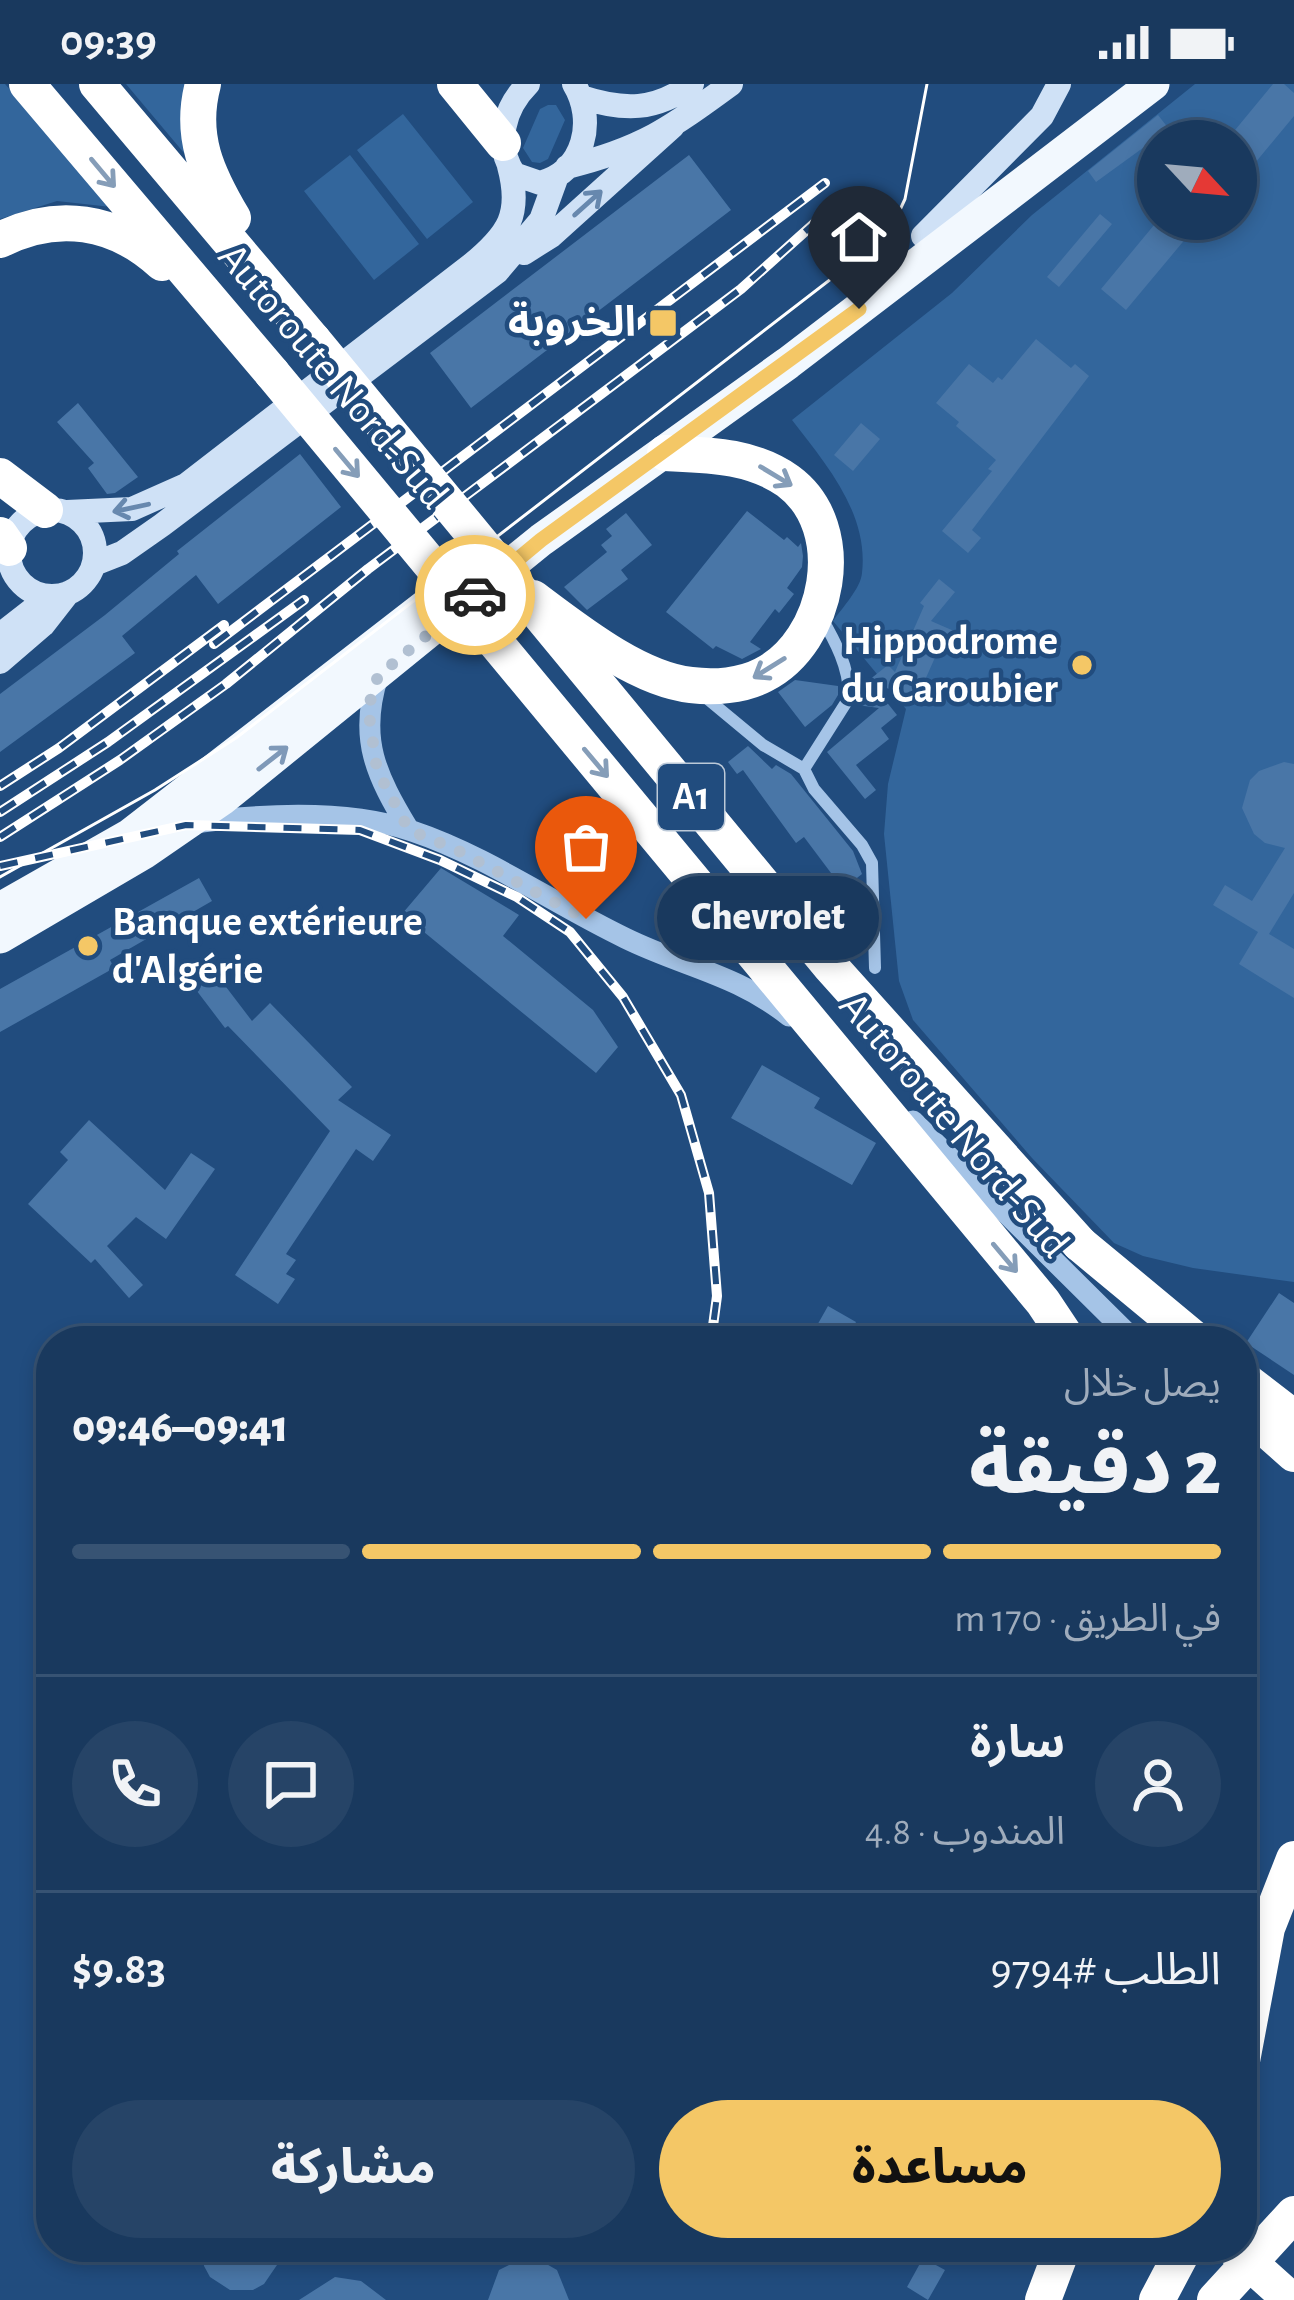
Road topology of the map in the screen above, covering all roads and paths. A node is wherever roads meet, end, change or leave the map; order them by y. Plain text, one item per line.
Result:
1 (27, 84) edge
2 (97, 84) edge
3 (203, 84) edge
4 (455, 84) edge
5 (529, 84) edge
6 (692, 84) edge
7 (731, 84) edge
8 (1059, 84) edge
9 (1116, 84) edge
10 (1153, 84) edge
11 (578, 90) edge
12 (673, 126) junction
13 (506, 154) junction
14 (562, 171) junction
15 (923, 236) junction
16 (0, 240) edge
17 (497, 272) junction
18 (283, 304) junction
19 (245, 340) junction
20 (665, 453) junction
21 (0, 476) edge
22 (56, 511) junction
23 (94, 564) junction
24 (8, 567) edge
25 (512, 580) junction
26 (59, 595) junction
27 (817, 609) junction
28 (0, 626) edge
29 (0, 635) edge
30 (0, 662) edge
31 (378, 676) junction
32 (691, 686) junction
33 (804, 769) junction
34 (172, 824) junction
35 (409, 830) junction
36 (0, 909) edge
37 (0, 937) edge
38 (875, 968) dead end
39 (1080, 1244) junction
40 (1058, 1326) edge
41 (1122, 1326) edge
42 (1157, 1326) edge
43 (1179, 1326) edge
44 (1257, 1390) edge
45 (1257, 1415) edge
46 (1294, 1418) edge
47 (1257, 1420) edge
48 (1294, 1436) edge
49 (1294, 1454) edge
50 (1294, 1858) edge
51 (1257, 1981) edge
52 (1294, 2214) edge
53 (1257, 2254) edge
54 (1057, 2262) edge
55 (1247, 2262) edge
56 (1250, 2262) edge
57 (1043, 2300) edge
58 (1215, 2300) edge
59 (1291, 2300) edge

1 -> 19 highway, Autoroute Nord-Sud / A1
2 - 18 highway, Autoroute Nord-Sud / A1
3 - 18 highway
4 - 13 highway
5 - 13 main road
6 - 11 main road
7 - 12 main road
8 - 15 main road
9 - 15 highway
10 - 20 highway
11 - 14 main road
12 - 14 main road
17 -> 12 main road
13 - 14 main road
13 -> 22 main road
14 - 17 main road
15 - 34 highway
16 - 19 highway
17 - 23 main road
18 - 25 highway, Autoroute Nord-Sud / A1, bridge
19 -> 40 highway, Autoroute Nord-Sud / A1, bridge
20 -> 27 highway
20 - 31 highway
21 - 22 highway
22 - 23 main road
22 - 24 main road
23 - 26 main road
24 - 26 main road
24 - 28 main road
25 - 32 highway, bridge
25 - 39 highway, Autoroute Nord-Sud / A1, bridge
26 - 29 main road
26 - 30 main road
27 -> 32 highway
27 - 33 street
34 -> 31 highway
31 - 35 street
32 - 33 street
33 - 38 street
34 - 35 street
34 - 36 highway
34 - 37 highway
35 - 41 street
39 - 42 highway, A1
39 - 43 highway, A1
44 - 46 highway
45 - 48 street
47 - 49 highway
50 - 51 highway
52 - 53 highway
54 - 57 highway
55 - 59 highway, bridge
56 - 58 highway

